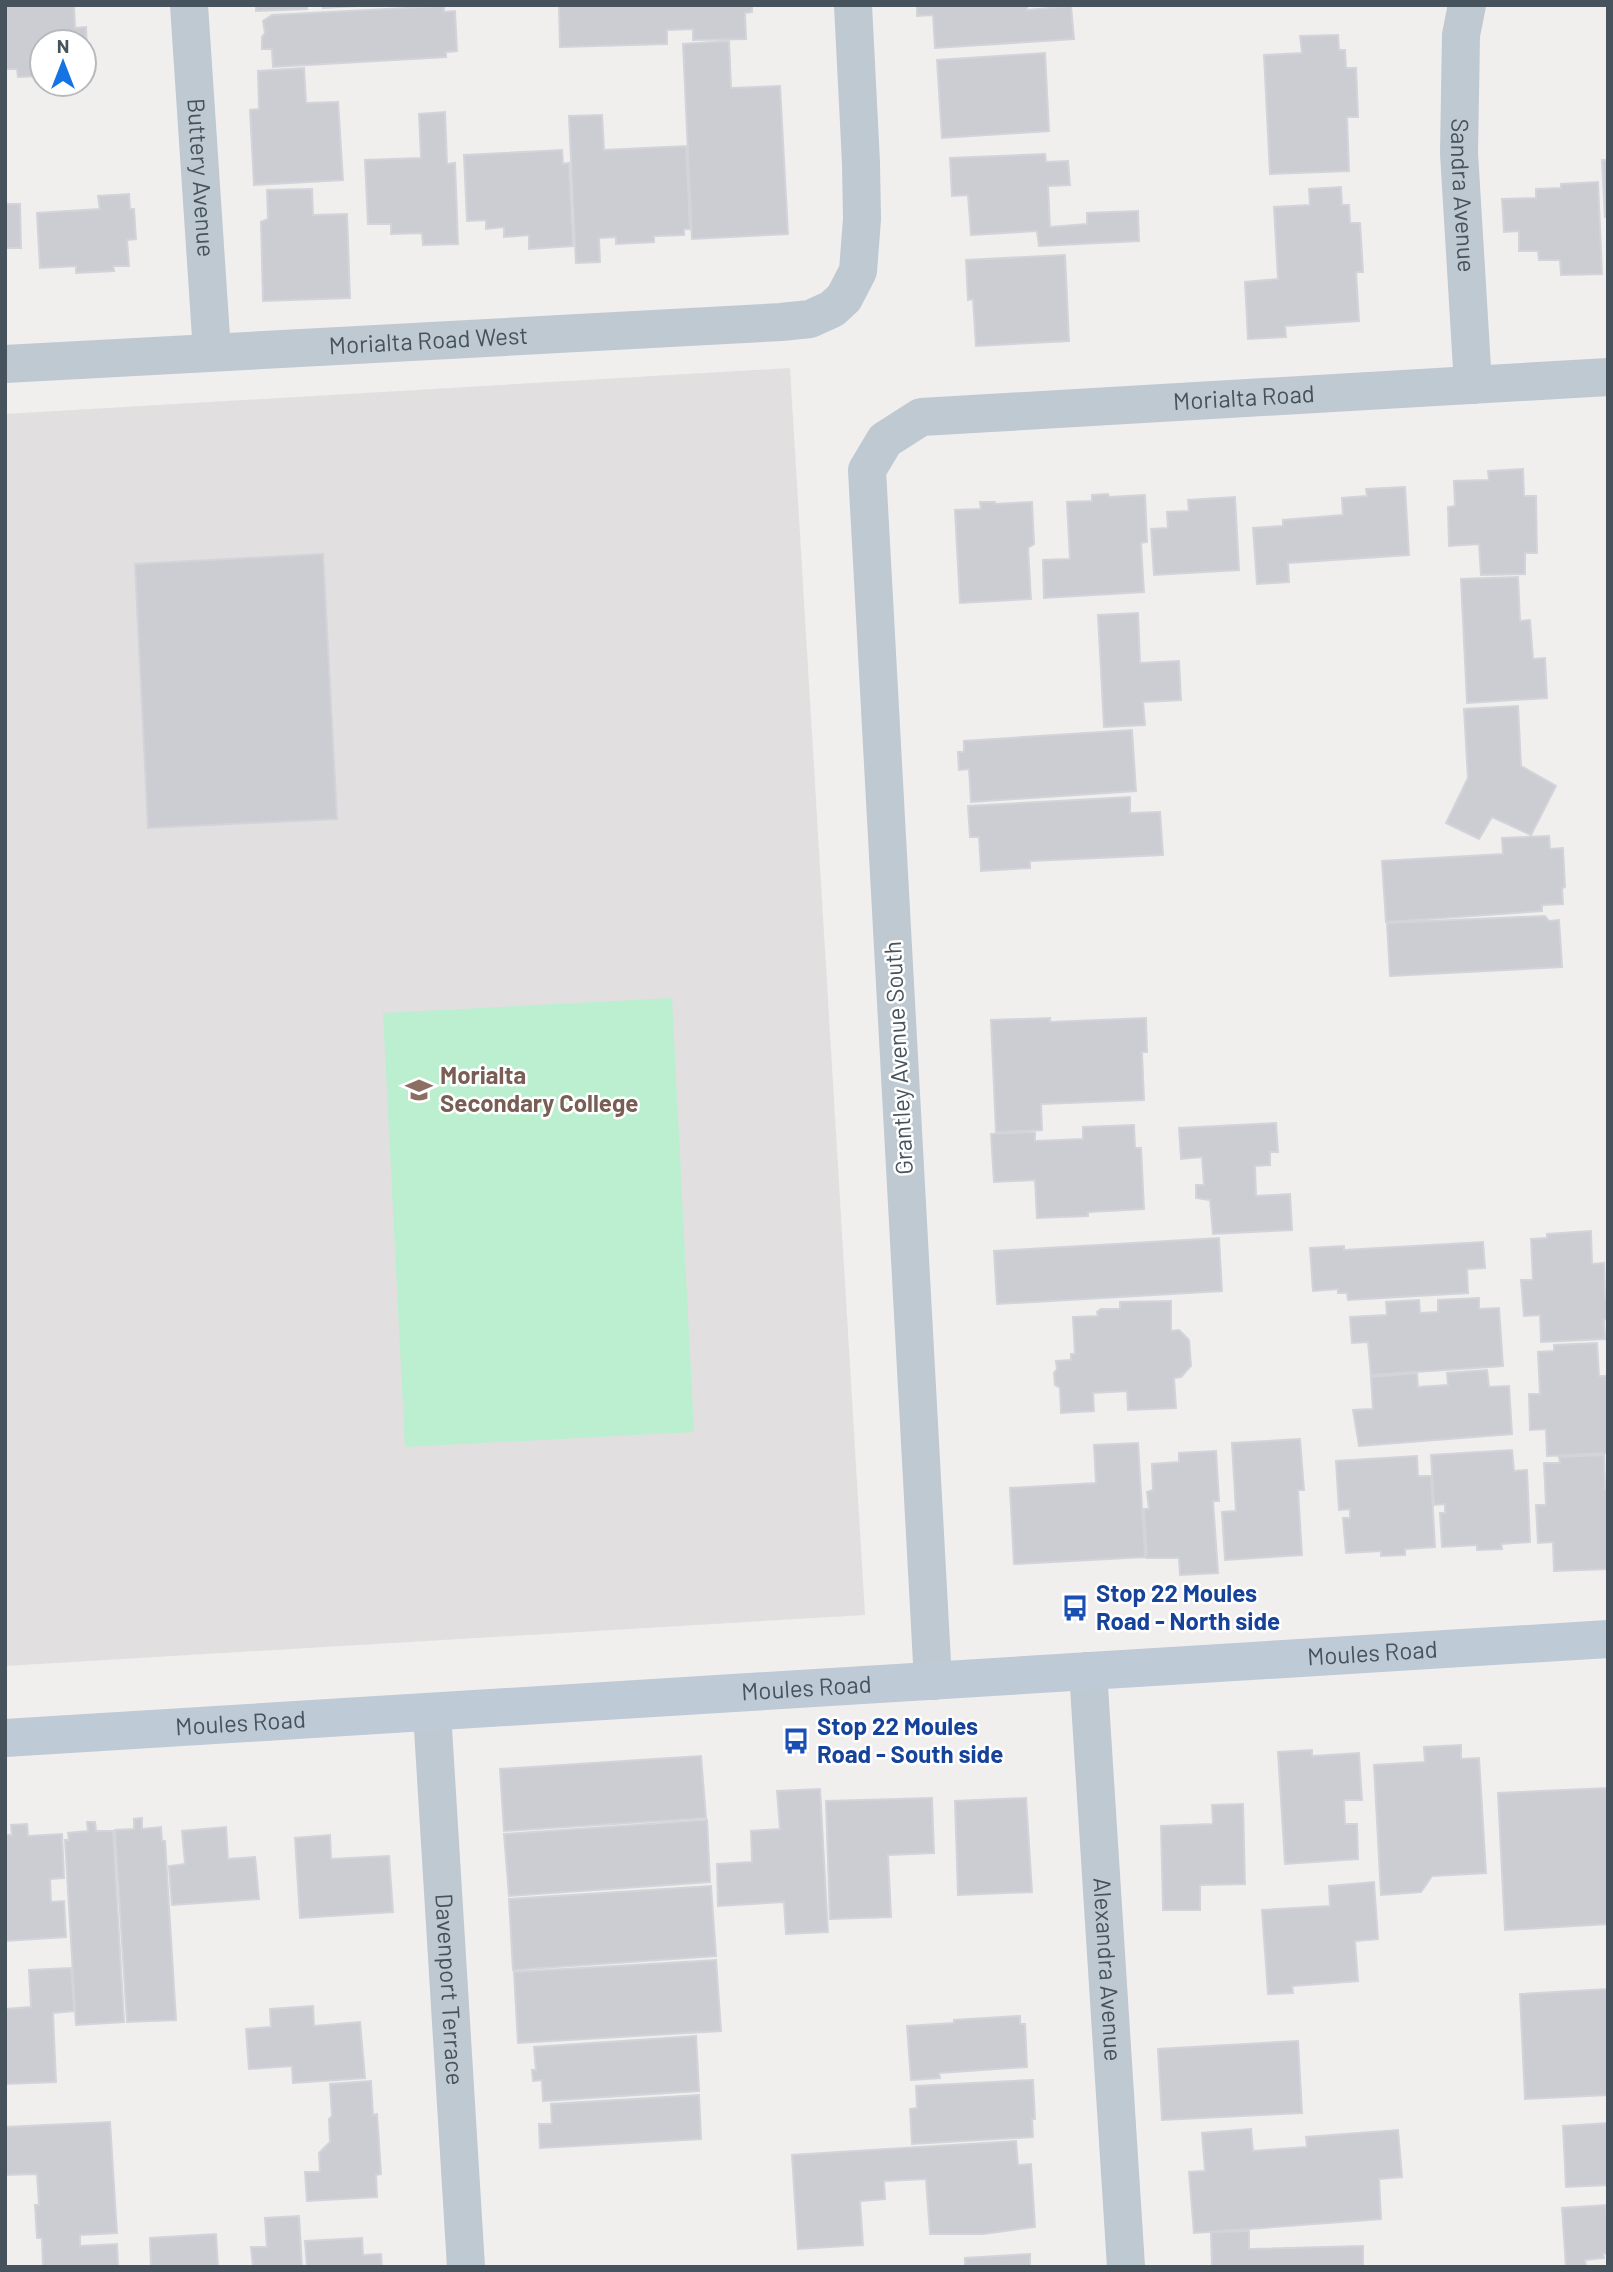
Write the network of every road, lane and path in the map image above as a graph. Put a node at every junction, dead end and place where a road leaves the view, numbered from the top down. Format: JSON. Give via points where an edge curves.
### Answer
{"nodes":[{"id":1,"x":189,"y":5,"type":"edge"},
{"id":2,"x":853,"y":5,"type":"edge"},
{"id":3,"x":1467,"y":5,"type":"edge"},
{"id":4,"x":212,"y":352,"type":"junction"},
{"id":5,"x":5,"y":364,"type":"edge"},
{"id":6,"x":1608,"y":377,"type":"edge"},
{"id":7,"x":1473,"y":385,"type":"junction"},
{"id":8,"x":885,"y":440,"type":"joint"},
{"id":9,"x":1608,"y":1639,"type":"edge"},
{"id":10,"x":1088,"y":1671,"type":"junction"},
{"id":11,"x":933,"y":1681,"type":"junction"},
{"id":12,"x":432,"y":1712,"type":"junction"},
{"id":13,"x":5,"y":1738,"type":"edge"},
{"id":14,"x":466,"y":2267,"type":"edge"},
{"id":15,"x":1126,"y":2267,"type":"edge"}],
"edges":[{"from":1,"to":4,"type":"street","name":"Buttery Avenue"},
{"from":2,"to":4,"type":"street","name":"Morialta Road West","via":[[862,219],[858,271],[844,298],[832,309],[810,319],[781,322]]},
{"from":3,"to":7,"type":"street","name":"Sandra Avenue","via":[[1461,35],[1458,153]]},
{"from":4,"to":5,"type":"street","name":"Morialta Road West"},
{"from":6,"to":7,"type":"street","name":"Morialta Road"},
{"from":7,"to":8,"type":"street","name":"Morialta Road","via":[[921,417]]},
{"from":8,"to":11,"type":"street","name":"Grantley Avenue South","via":[[867,470]]},
{"from":9,"to":10,"type":"main road","name":"Moules Road"},
{"from":10,"to":11,"type":"main road","name":"Moules Road"},
{"from":10,"to":15,"type":"street","name":"Alexandra Avenue"},
{"from":11,"to":12,"type":"main road","name":"Moules Road"},
{"from":12,"to":13,"type":"main road","name":"Moules Road"},
{"from":12,"to":14,"type":"street","name":"Davenport Terrace"}]}
